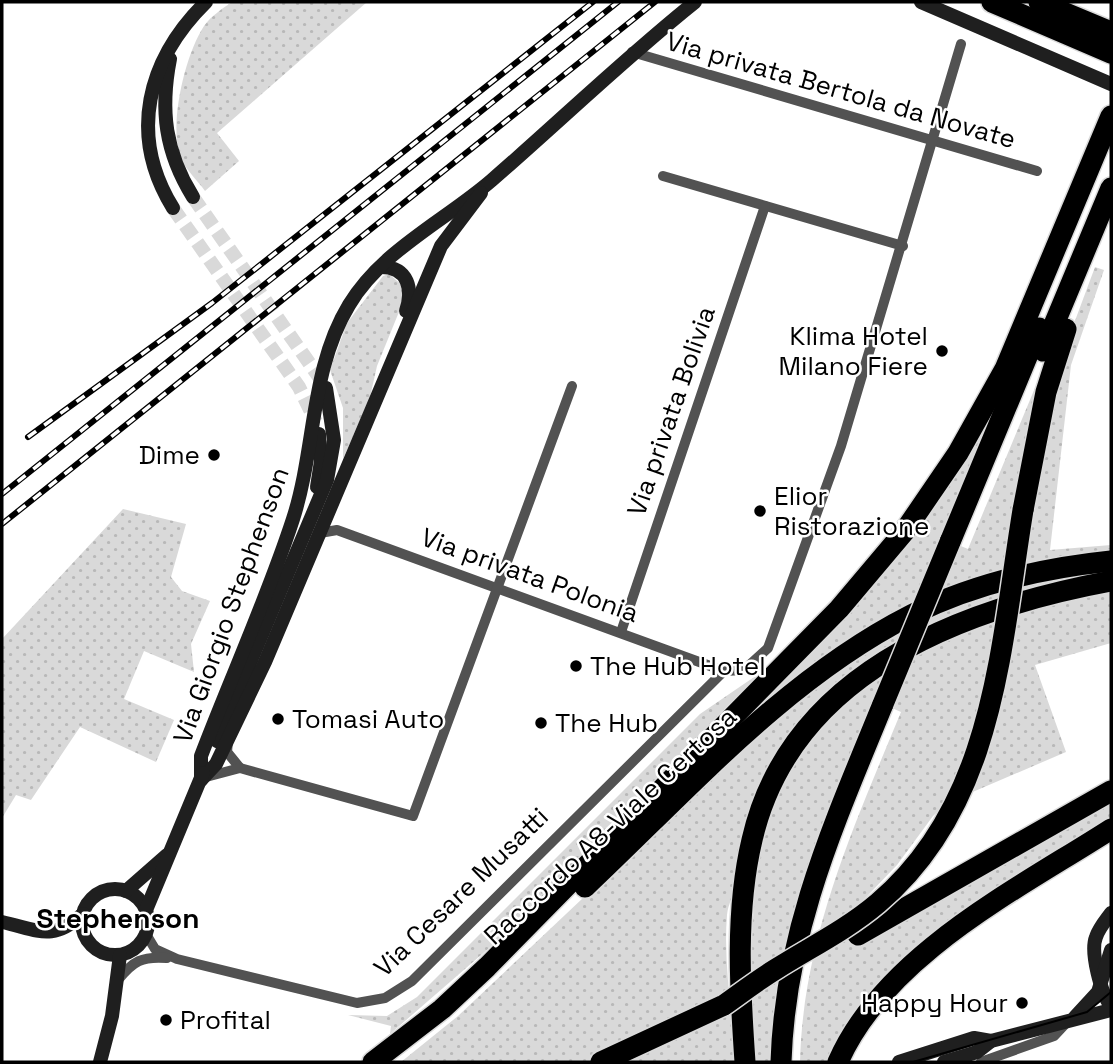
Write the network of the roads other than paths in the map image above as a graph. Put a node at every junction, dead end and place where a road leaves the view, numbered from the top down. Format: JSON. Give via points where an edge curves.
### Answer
{"nodes":[{"id":1,"x":206,"y":2,"type":"edge"},
{"id":2,"x":695,"y":2,"type":"edge"},
{"id":3,"x":921,"y":2,"type":"edge"},
{"id":4,"x":992,"y":2,"type":"edge"},
{"id":5,"x":1039,"y":2,"type":"edge"},
{"id":6,"x":1111,"y":32,"type":"edge"},
{"id":7,"x":174,"y":41,"type":"junction"},
{"id":8,"x":961,"y":44,"type":"dead end"},
{"id":9,"x":632,"y":52,"type":"junction"},
{"id":10,"x":1111,"y":52,"type":"edge"},
{"id":11,"x":1111,"y":84,"type":"edge"},
{"id":12,"x":1111,"y":117,"type":"edge"},
{"id":13,"x":932,"y":142,"type":"junction"},
{"id":14,"x":1111,"y":152,"type":"edge"},
{"id":15,"x":1037,"y":171,"type":"dead end"},
{"id":16,"x":663,"y":176,"type":"dead end"},
{"id":17,"x":489,"y":182,"type":"junction"},
{"id":18,"x":1111,"y":188,"type":"edge"},
{"id":19,"x":192,"y":197,"type":"tunnel mouth"},
{"id":20,"x":765,"y":206,"type":"junction"},
{"id":21,"x":173,"y":208,"type":"tunnel mouth"},
{"id":22,"x":1111,"y":213,"type":"edge"},
{"id":23,"x":903,"y":246,"type":"junction"},
{"id":24,"x":381,"y":267,"type":"junction"},
{"id":25,"x":382,"y":385,"type":"junction"},
{"id":26,"x":572,"y":386,"type":"dead end"},
{"id":27,"x":326,"y":388,"type":"tunnel mouth"},
{"id":28,"x":318,"y":434,"type":"tunnel mouth"},
{"id":29,"x":314,"y":529,"type":"junction"},
{"id":30,"x":956,"y":544,"type":"junction"},
{"id":31,"x":1111,"y":561,"type":"edge"},
{"id":32,"x":1111,"y":581,"type":"edge"},
{"id":33,"x":497,"y":587,"type":"junction"},
{"id":34,"x":621,"y":632,"type":"junction"},
{"id":35,"x":724,"y":671,"type":"junction"},
{"id":36,"x":889,"y":707,"type":"junction"},
{"id":37,"x":228,"y":738,"type":"junction"},
{"id":38,"x":240,"y":768,"type":"junction"},
{"id":39,"x":201,"y":780,"type":"junction"},
{"id":40,"x":1111,"y":791,"type":"edge"},
{"id":41,"x":1111,"y":829,"type":"edge"},
{"id":42,"x":170,"y":852,"type":"junction"},
{"id":43,"x":126,"y":891,"type":"junction"},
{"id":44,"x":146,"y":910,"type":"junction"},
{"id":45,"x":1111,"y":913,"type":"edge"},
{"id":46,"x":83,"y":914,"type":"junction"},
{"id":47,"x":2,"y":922,"type":"edge"},
{"id":48,"x":146,"y":934,"type":"junction"},
{"id":49,"x":1111,"y":950,"type":"edge"},
{"id":50,"x":120,"y":955,"type":"junction"},
{"id":51,"x":177,"y":959,"type":"junction"},
{"id":52,"x":118,"y":980,"type":"junction"},
{"id":53,"x":1101,"y":987,"type":"junction"},
{"id":54,"x":724,"y":1005,"type":"junction"},
{"id":55,"x":1111,"y":1008,"type":"edge"},
{"id":56,"x":1071,"y":1019,"type":"junction"},
{"id":57,"x":977,"y":1051,"type":"edge"},
{"id":58,"x":100,"y":1062,"type":"edge"},
{"id":59,"x":373,"y":1062,"type":"edge"},
{"id":60,"x":391,"y":1062,"type":"edge"},
{"id":61,"x":601,"y":1062,"type":"edge"},
{"id":62,"x":745,"y":1062,"type":"edge"},
{"id":63,"x":781,"y":1062,"type":"edge"},
{"id":64,"x":794,"y":1062,"type":"edge"},
{"id":65,"x":838,"y":1062,"type":"edge"},
{"id":66,"x":899,"y":1062,"type":"edge"},
{"id":67,"x":944,"y":1062,"type":"edge"}],
"edges":[{"from":1,"to":7,"type":"street"},
{"from":2,"to":9,"type":"street","name":"Via Giorgio Stephenson"},
{"from":3,"to":11,"type":"street"},
{"from":4,"to":10,"type":"highway"},
{"from":5,"to":6,"type":"highway"},
{"from":7,"to":19,"type":"street","via":[[163,100],[165,126],[175,164]]},
{"from":7,"to":21,"type":"street","via":[[154,79],[147,128],[158,179]]},
{"from":8,"to":13,"type":"street"},
{"from":9,"to":13,"type":"street","name":"Via privata Bertola da Novate"},
{"from":9,"to":17,"type":"street","name":"Via Giorgio Stephenson"},
{"from":12,"to":59,"type":"highway","via":[[1005,369],[958,453],[904,532],[813,637],[486,967],[442,1009]]},
{"from":13,"to":15,"type":"street","name":"Via privata Bertola da Novate"},
{"from":13,"to":23,"type":"street"},
{"from":14,"to":30,"type":"highway"},
{"from":16,"to":20,"type":"street"},
{"from":17,"to":24,"type":"street","name":"Via Giorgio Stephenson"},
{"from":17,"to":25,"type":"street","name":"Via Giorgio Stephenson","via":[[441,246]]},
{"from":18,"to":30,"type":"highway"},
{"from":20,"to":23,"type":"street"},
{"from":20,"to":34,"type":"street","name":"Via privata Bolivia"},
{"from":22,"to":54,"type":"highway","bridge":true,"via":[[1055,360],[1037,428],[985,730],[969,777],[922,856],[880,901]]},
{"from":23,"to":35,"type":"street","via":[[841,446],[768,648],[744,670]]},
{"from":24,"to":25,"type":"street","via":[[397,270],[410,288]]},
{"from":24,"to":39,"type":"street","name":"Via Giorgio Stephenson","via":[[351,301],[332,340],[293,518],[201,756]]},
{"from":25,"to":29,"type":"street","name":"Via Giorgio Stephenson"},
{"from":26,"to":33,"type":"street"},
{"from":27,"to":29,"type":"street","via":[[333,413],[333,454]]},
{"from":28,"to":29,"type":"street"},
{"from":29,"to":33,"type":"street","name":"Via privata Polonia","via":[[337,530]]},
{"from":29,"to":37,"type":"street","name":"Via Giorgio Stephenson"},
{"from":29,"to":39,"type":"street"},
{"from":30,"to":36,"type":"highway"},
{"from":31,"to":60,"type":"highway","name":"Raccordo A8-Viale Certosa","via":[[1023,575],[969,592],[912,615],[839,657],[781,703],[477,990]]},
{"from":32,"to":62,"type":"highway","via":[[993,613],[896,653],[841,691],[800,734],[768,791],[748,857],[743,904]]},
{"from":33,"to":34,"type":"street","name":"Via privata Polonia"},
{"from":33,"to":38,"type":"street","via":[[413,816]]},
{"from":34,"to":35,"type":"street","name":"Via privata Polonia"},
{"from":35,"to":51,"type":"street","name":"Via Cesare Musatti","via":[[395,994],[376,1001],[347,1001]]},
{"from":36,"to":63,"type":"highway","via":[[820,857],[806,903],[787,989]]},
{"from":36,"to":64,"type":"highway","via":[[816,911],[800,989]]},
{"from":37,"to":38,"type":"street","via":[[228,752]]},
{"from":37,"to":39,"type":"street","name":"Via Giorgio Stephenson","via":[[216,764]]},
{"from":38,"to":39,"type":"street"},
{"from":39,"to":42,"type":"street","name":"Via Giorgio Stephenson"},
{"from":40,"to":54,"type":"highway","bridge":true,"via":[[858,935]]},
{"from":41,"to":65,"type":"highway","via":[[921,955],[867,1011]]},
{"from":42,"to":43,"type":"street","name":"Via Giorgio Stephenson"},
{"from":42,"to":44,"type":"street","name":"Via Giorgio Stephenson"},
{"from":43,"to":44,"type":"street"},
{"from":43,"to":46,"type":"street","via":[[110,889],[98,894]]},
{"from":44,"to":48,"type":"street"},
{"from":45,"to":53,"type":"street","via":[[1095,942]]},
{"from":46,"to":47,"type":"street","via":[[67,929],[50,933]]},
{"from":46,"to":50,"type":"street","via":[[91,944]]},
{"from":48,"to":50,"type":"street","via":[[139,945]]},
{"from":48,"to":51,"type":"street","name":"Via Cesare Musatti","via":[[155,949]]},
{"from":49,"to":53,"type":"street"},
{"from":50,"to":52,"type":"street"},
{"from":51,"to":52,"type":"street","name":"Via Cesare Musatti","via":[[142,958]]},
{"from":52,"to":58,"type":"street"},
{"from":53,"to":55,"type":"street"},
{"from":53,"to":56,"type":"street"},
{"from":54,"to":61,"type":"highway"},
{"from":55,"to":56,"type":"street"},
{"from":56,"to":57,"type":"street","via":[[991,1041]]},
{"from":56,"to":57,"type":"street","via":[[1054,1036]]},
{"from":57,"to":66,"type":"street"},
{"from":57,"to":67,"type":"street"}]}
